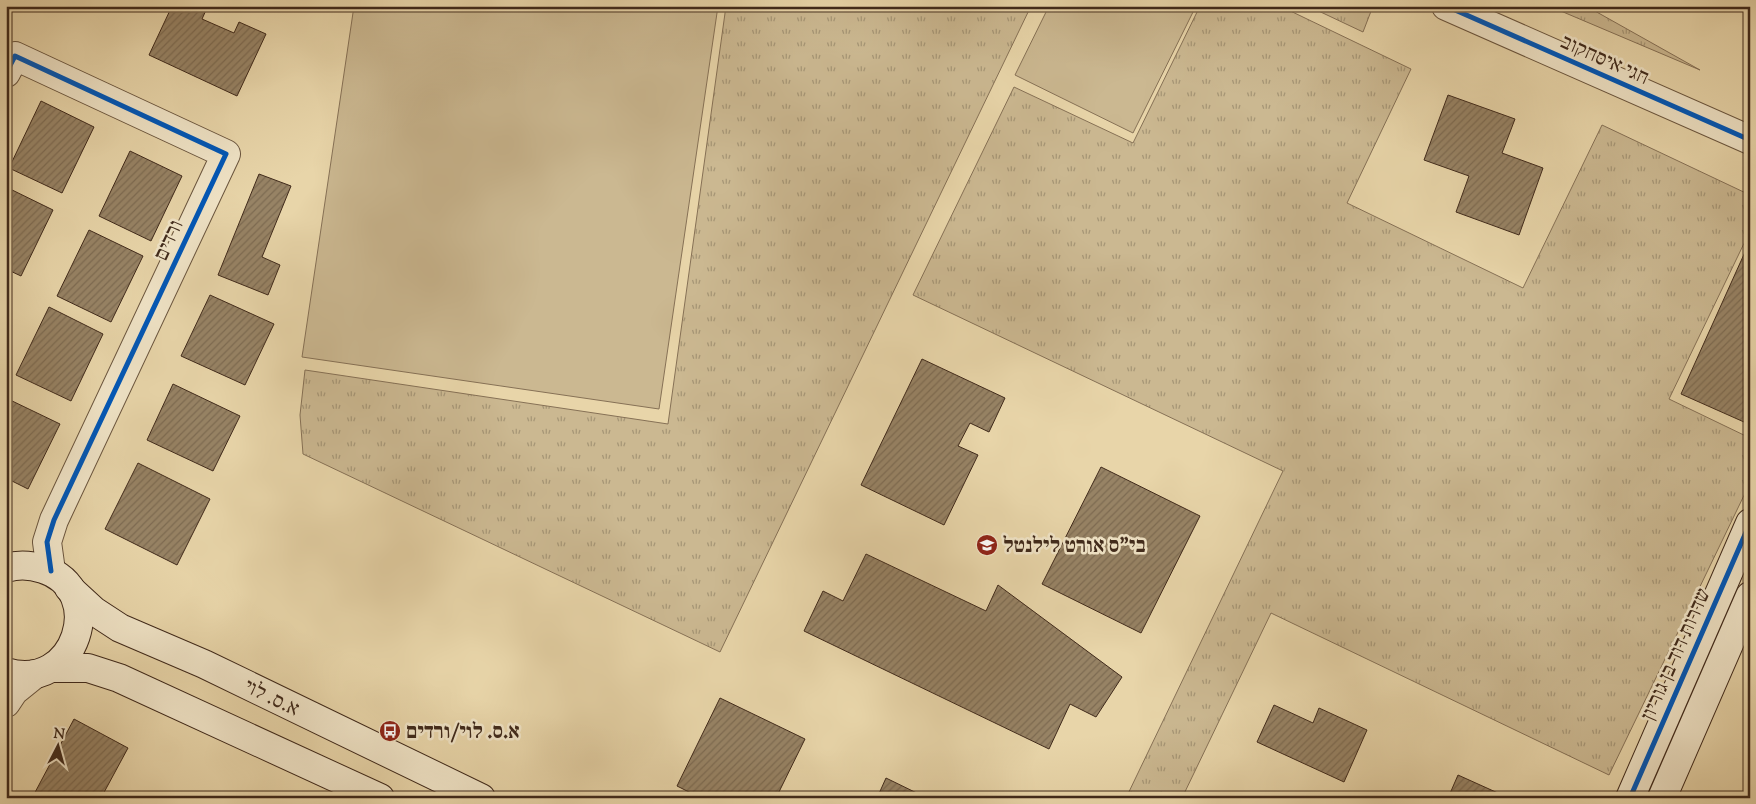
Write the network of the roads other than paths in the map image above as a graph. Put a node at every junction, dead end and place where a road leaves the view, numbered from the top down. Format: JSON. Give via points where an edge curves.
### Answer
{"nodes":[{"id":1,"x":1446,"y":6,"type":"edge"},
{"id":2,"x":6,"y":73,"type":"edge"},
{"id":3,"x":1750,"y":140,"type":"edge"},
{"id":4,"x":1750,"y":523,"type":"edge"},
{"id":5,"x":8,"y":566,"type":"edge"},
{"id":6,"x":60,"y":580,"type":"junction"},
{"id":7,"x":1750,"y":596,"type":"edge"},
{"id":8,"x":44,"y":671,"type":"junction"},
{"id":9,"x":6,"y":672,"type":"edge"},
{"id":10,"x":6,"y":703,"type":"edge"},
{"id":11,"x":380,"y":798,"type":"edge"},
{"id":12,"x":481,"y":798,"type":"edge"},
{"id":13,"x":1630,"y":798,"type":"edge"},
{"id":14,"x":1662,"y":798,"type":"edge"}],
"edges":[{"from":1,"to":3,"type":"street","name":"חגי איסחקוב"},
{"from":2,"to":6,"type":"street","name":"ורדים","via":[[15,56],[226,154],[54,520],[47,542]]},
{"from":4,"to":13,"type":"street","name":"שדרות דוד בן גוריון"},
{"from":5,"to":6,"type":"street","via":[[32,566]]},
{"from":6,"to":8,"type":"street","via":[[77,604],[80,622],[76,640],[67,656]]},
{"from":6,"to":12,"type":"street","name":"א.ס. לוי","via":[[94,611],[120,628],[204,664]]},
{"from":7,"to":14,"type":"street"},
{"from":8,"to":9,"type":"street","via":[[16,675]]},
{"from":8,"to":10,"type":"street","via":[[14,691]]},
{"from":8,"to":11,"type":"street","via":[[88,668],[119,678]]}]}
